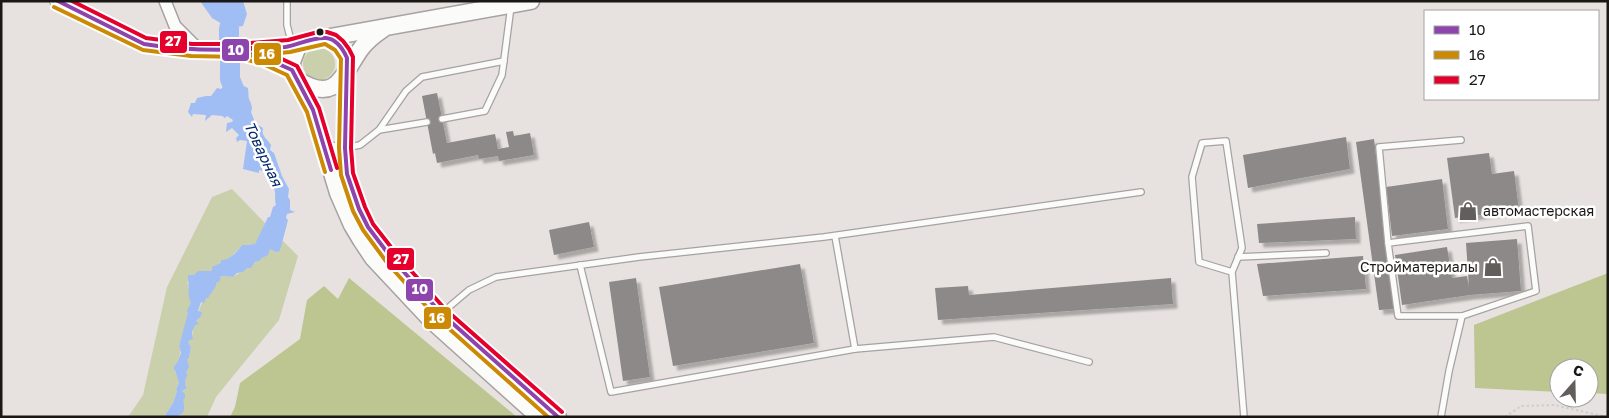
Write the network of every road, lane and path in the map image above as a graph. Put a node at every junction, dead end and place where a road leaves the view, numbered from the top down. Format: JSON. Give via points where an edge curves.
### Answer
{"nodes":[{"id":1,"x":57,"y":1,"type":"edge"},
{"id":2,"x":165,"y":1,"type":"edge"},
{"id":3,"x":287,"y":1,"type":"edge"},
{"id":4,"x":531,"y":1,"type":"edge"},
{"id":5,"x":511,"y":5,"type":"junction"},
{"id":6,"x":385,"y":28,"type":"junction"},
{"id":7,"x":327,"y":38,"type":"junction"},
{"id":8,"x":296,"y":44,"type":"junction"},
{"id":9,"x":199,"y":50,"type":"junction"},
{"id":10,"x":243,"y":51,"type":"junction"},
{"id":11,"x":504,"y":61,"type":"junction"},
{"id":12,"x":346,"y":74,"type":"junction"},
{"id":13,"x":295,"y":75,"type":"junction"},
{"id":14,"x":442,"y":119,"type":"dead end"},
{"id":15,"x":427,"y":122,"type":"dead end"},
{"id":16,"x":379,"y":130,"type":"junction"},
{"id":17,"x":1461,"y":140,"type":"dead end"},
{"id":18,"x":324,"y":143,"type":"junction"},
{"id":19,"x":345,"y":148,"type":"junction"},
{"id":20,"x":1141,"y":192,"type":"dead end"},
{"id":21,"x":835,"y":236,"type":"junction"},
{"id":22,"x":1388,"y":243,"type":"junction"},
{"id":23,"x":1326,"y":253,"type":"dead end"},
{"id":24,"x":1238,"y":257,"type":"junction"},
{"id":25,"x":580,"y":265,"type":"junction"},
{"id":26,"x":1232,"y":272,"type":"junction"},
{"id":27,"x":1462,"y":316,"type":"junction"},
{"id":28,"x":436,"y":317,"type":"junction"},
{"id":29,"x":855,"y":349,"type":"junction"},
{"id":30,"x":1089,"y":362,"type":"dead end"},
{"id":31,"x":539,"y":417,"type":"edge"},
{"id":32,"x":558,"y":417,"type":"edge"},
{"id":33,"x":1244,"y":417,"type":"edge"},
{"id":34,"x":1440,"y":417,"type":"edge"},
{"id":35,"x":1505,"y":417,"type":"edge"},
{"id":36,"x":1607,"y":417,"type":"edge"}],
"edges":[{"from":1,"to":9,"type":"street","via":[[144,44]]},
{"from":2,"to":9,"type":"street","via":[[175,26]]},
{"from":3,"to":8,"type":"lane","via":[[287,25]]},
{"from":4,"to":5,"type":"main road"},
{"from":5,"to":6,"type":"main road"},
{"from":5,"to":11,"type":"lane"},
{"from":6,"to":7,"type":"main road"},
{"from":6,"to":12,"type":"main road","via":[[366,42]]},
{"from":7,"to":8,"type":"main road"},
{"from":7,"to":12,"type":"main road","via":[[344,50]]},
{"from":8,"to":10,"type":"street"},
{"from":8,"to":13,"type":"main road"},
{"from":9,"to":10,"type":"street"},
{"from":10,"to":13,"type":"street","via":[[265,58]]},
{"from":11,"to":14,"type":"lane","via":[[502,75],[485,111]]},
{"from":11,"to":16,"type":"lane","via":[[422,77],[406,91]]},
{"from":12,"to":13,"type":"main road","via":[[326,89],[313,88]]},
{"from":12,"to":19,"type":"main road"},
{"from":13,"to":18,"type":"main road","via":[[313,110]]},
{"from":15,"to":16,"type":"lane"},
{"from":16,"to":19,"type":"lane","via":[[360,145]]},
{"from":17,"to":22,"type":"lane","via":[[1379,147]]},
{"from":18,"to":19,"type":"lane"},
{"from":18,"to":28,"type":"main road","via":[[338,193],[361,240],[373,258]]},
{"from":19,"to":28,"type":"main road","via":[[347,174],[368,227]]},
{"from":20,"to":21,"type":"lane"},
{"from":21,"to":25,"type":"lane"},
{"from":21,"to":29,"type":"lane"},
{"from":22,"to":27,"type":"lane","via":[[1398,316]]},
{"from":22,"to":27,"type":"lane","via":[[1528,226],[1536,291]]},
{"from":23,"to":24,"type":"lane"},
{"from":24,"to":26,"type":"lane"},
{"from":24,"to":26,"type":"lane","via":[[1242,248],[1226,141],[1202,143],[1192,177],[1199,262]]},
{"from":25,"to":28,"type":"lane","via":[[496,277],[469,290]]},
{"from":25,"to":29,"type":"lane","via":[[611,392]]},
{"from":26,"to":33,"type":"lane"},
{"from":27,"to":34,"type":"lane"},
{"from":28,"to":31,"type":"main road"},
{"from":28,"to":32,"type":"main road"},
{"from":29,"to":30,"type":"lane","via":[[994,337]]},
{"from":35,"to":36,"type":"path","via":[[1521,406],[1554,405]]}]}
